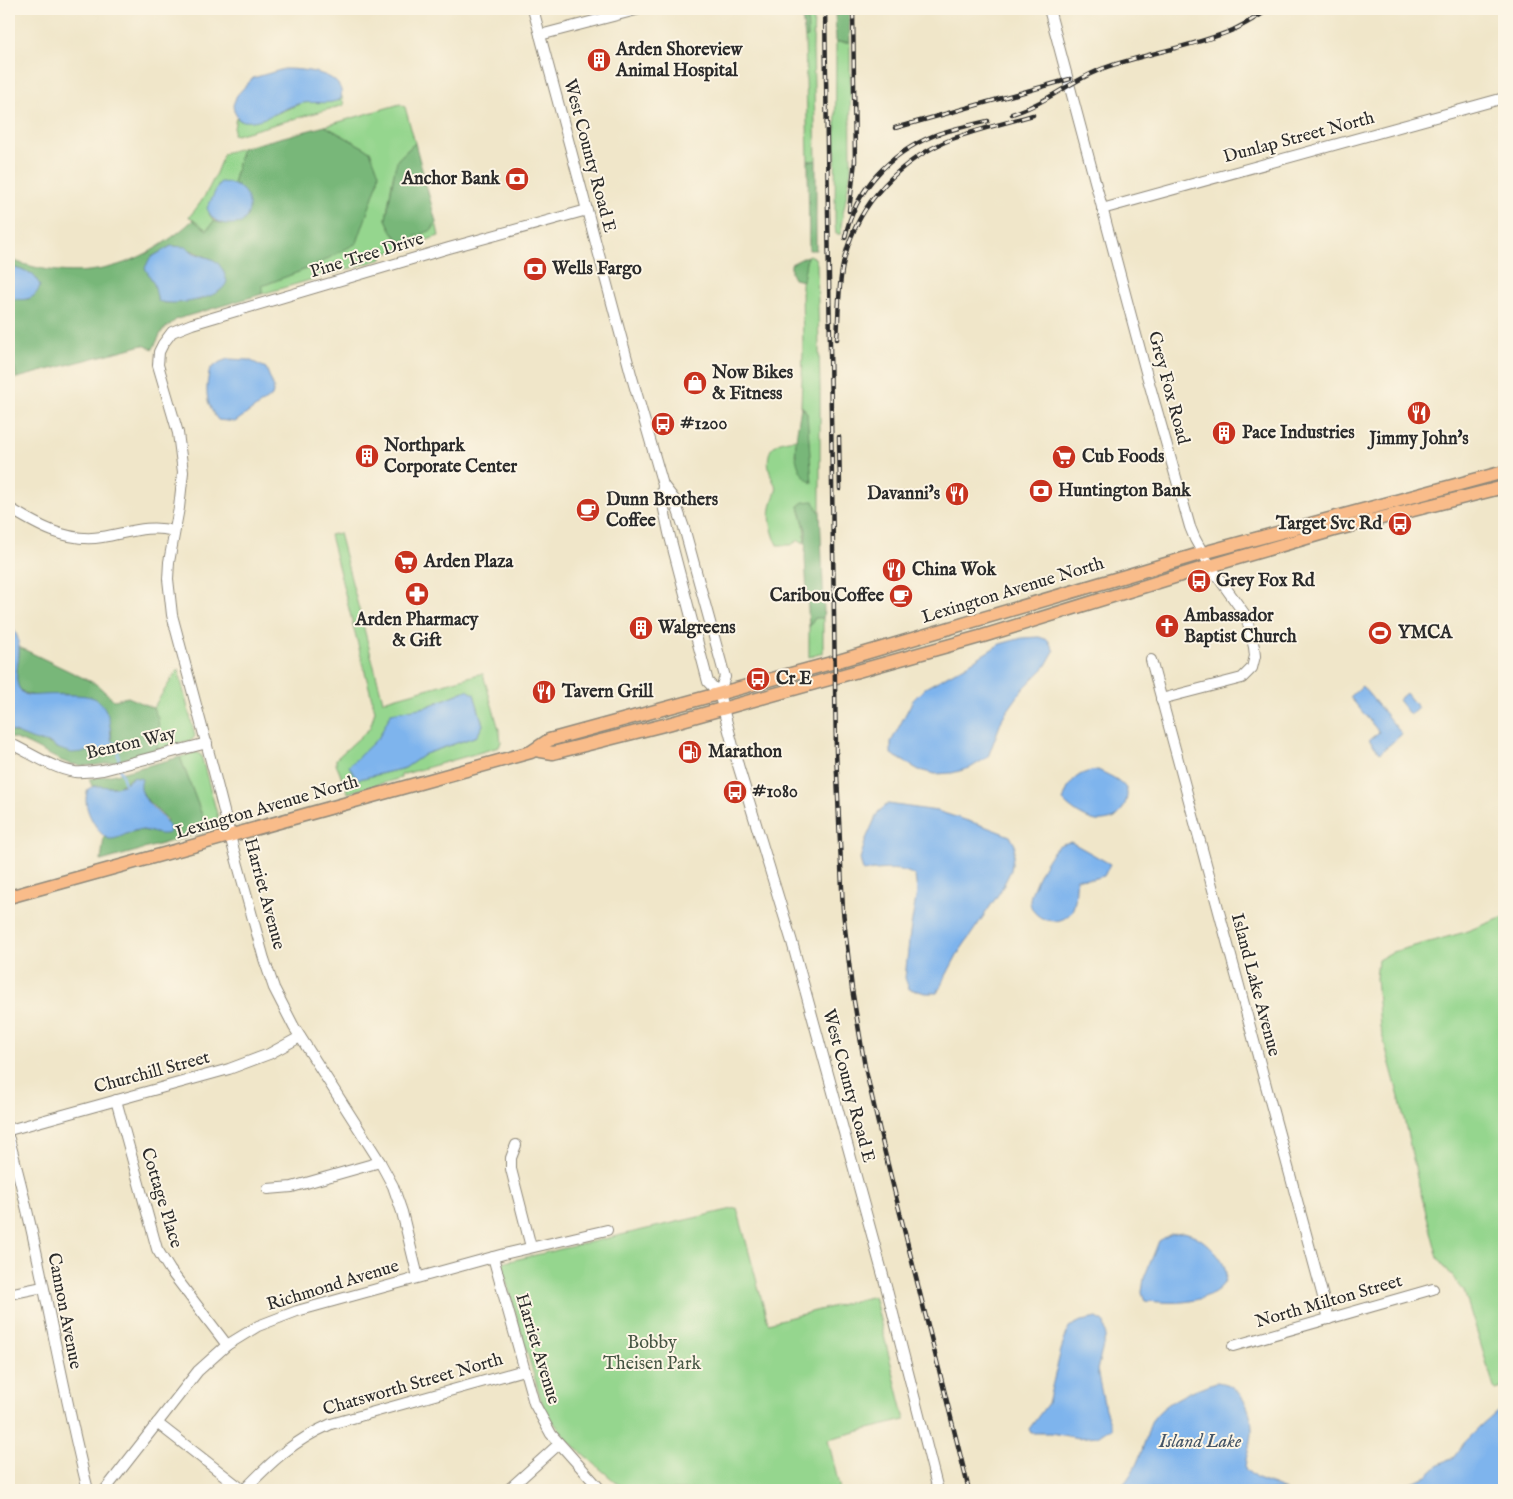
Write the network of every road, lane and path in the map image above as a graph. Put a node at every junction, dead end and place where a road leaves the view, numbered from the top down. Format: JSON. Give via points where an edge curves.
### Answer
{"nodes":[{"id":1,"x":533,"y":9,"type":"edge"},
{"id":2,"x":640,"y":9,"type":"edge"},
{"id":3,"x":1049,"y":9,"type":"edge"},
{"id":4,"x":540,"y":35,"type":"junction"},
{"id":5,"x":1504,"y":98,"type":"edge"},
{"id":6,"x":1102,"y":209,"type":"junction"},
{"id":7,"x":587,"y":210,"type":"junction"},
{"id":8,"x":163,"y":344,"type":"joint"},
{"id":9,"x":1504,"y":472,"type":"edge"},
{"id":10,"x":663,"y":485,"type":"junction"},
{"id":11,"x":1504,"y":487,"type":"edge"},
{"id":12,"x":9,"y":508,"type":"edge"},
{"id":13,"x":174,"y":531,"type":"junction"},
{"id":14,"x":1203,"y":553,"type":"junction"},
{"id":15,"x":1210,"y":566,"type":"junction"},
{"id":16,"x":1151,"y":660,"type":"dead end"},
{"id":17,"x":719,"y":693,"type":"junction"},
{"id":18,"x":1161,"y":699,"type":"junction"},
{"id":19,"x":723,"y":709,"type":"junction"},
{"id":20,"x":9,"y":743,"type":"edge"},
{"id":21,"x":206,"y":743,"type":"junction"},
{"id":22,"x":535,"y":750,"type":"junction"},
{"id":23,"x":231,"y":836,"type":"junction"},
{"id":24,"x":9,"y":897,"type":"edge"},
{"id":25,"x":300,"y":1037,"type":"junction"},
{"id":26,"x":116,"y":1100,"type":"junction"},
{"id":27,"x":9,"y":1130,"type":"edge"},
{"id":28,"x":9,"y":1138,"type":"edge"},
{"id":29,"x":516,"y":1145,"type":"dead end"},
{"id":30,"x":380,"y":1162,"type":"junction"},
{"id":31,"x":268,"y":1189,"type":"dead end"},
{"id":32,"x":607,"y":1230,"type":"dead end"},
{"id":33,"x":532,"y":1248,"type":"junction"},
{"id":34,"x":493,"y":1257,"type":"junction"},
{"id":35,"x":418,"y":1277,"type":"junction"},
{"id":36,"x":43,"y":1287,"type":"junction"},
{"id":37,"x":1433,"y":1288,"type":"dead end"},
{"id":38,"x":9,"y":1294,"type":"edge"},
{"id":39,"x":1329,"y":1319,"type":"junction"},
{"id":40,"x":227,"y":1345,"type":"junction"},
{"id":41,"x":1233,"y":1346,"type":"dead end"},
{"id":42,"x":524,"y":1370,"type":"junction"},
{"id":43,"x":157,"y":1423,"type":"junction"},
{"id":44,"x":559,"y":1444,"type":"junction"},
{"id":45,"x":88,"y":1490,"type":"edge"},
{"id":46,"x":105,"y":1490,"type":"edge"},
{"id":47,"x":244,"y":1490,"type":"edge"},
{"id":48,"x":508,"y":1490,"type":"edge"},
{"id":49,"x":601,"y":1490,"type":"edge"},
{"id":50,"x":938,"y":1490,"type":"edge"}],
"edges":[{"from":1,"to":4,"type":"street","name":"West County Road E"},
{"from":2,"to":4,"type":"street"},
{"from":3,"to":6,"type":"street","name":"Grey Fox Road"},
{"from":4,"to":7,"type":"street","name":"West County Road E"},
{"from":5,"to":6,"type":"street","name":"Dunlap Street North"},
{"from":6,"to":14,"type":"street","name":"Grey Fox Road","via":[[1187,518]]},
{"from":7,"to":8,"type":"street","name":"Pine Tree Drive","via":[[192,324],[172,332]]},
{"from":7,"to":10,"type":"street","name":"West County Road E"},
{"from":8,"to":13,"type":"street","name":"Harriet Avenue","via":[[158,365],[178,433],[183,472]]},
{"from":9,"to":14,"type":"main road","name":"Lexington Avenue North"},
{"from":10,"to":17,"type":"street","name":"West County Road E","via":[[662,500],[669,533],[700,655],[708,682]]},
{"from":10,"to":17,"type":"street","name":"West County Road E","via":[[674,499],[685,530],[722,668],[724,678]]},
{"from":11,"to":15,"type":"main road","name":"Lexington Avenue North","via":[[1334,530]]},
{"from":12,"to":13,"type":"street","via":[[35,524],[70,537],[100,538],[144,528]]},
{"from":13,"to":21,"type":"street","name":"Harriet Avenue","via":[[168,570],[169,597]]},
{"from":14,"to":15,"type":"street","name":"Grey Fox Road"},
{"from":14,"to":17,"type":"main road","name":"Lexington Avenue North"},
{"from":15,"to":18,"type":"street","name":"Grey Fox Road","via":[[1246,616],[1254,647],[1254,662],[1248,673],[1235,681]]},
{"from":15,"to":19,"type":"main road","name":"Lexington Avenue North","via":[[983,636]]},
{"from":16,"to":18,"type":"street","name":"Island Lake Avenue"},
{"from":17,"to":19,"type":"street","name":"West County Road E"},
{"from":17,"to":22,"type":"main road","name":"Lexington Avenue North","via":[[549,740]]},
{"from":18,"to":39,"type":"street","name":"Island Lake Avenue"},
{"from":19,"to":22,"type":"main road","name":"Lexington Avenue North","via":[[553,753]]},
{"from":19,"to":50,"type":"street","name":"West County Road E","via":[[827,1070]]},
{"from":20,"to":21,"type":"street","name":"Benton Way","via":[[64,769],[90,772]]},
{"from":21,"to":23,"type":"street","name":"Harriet Avenue"},
{"from":22,"to":23,"type":"main road","name":"Lexington Avenue North"},
{"from":23,"to":24,"type":"main road","name":"Lexington Avenue North"},
{"from":23,"to":25,"type":"street","name":"Harriet Avenue","via":[[267,969]]},
{"from":25,"to":26,"type":"street","name":"Churchill Street","via":[[249,1063]]},
{"from":25,"to":30,"type":"street","name":"Harriet Avenue"},
{"from":26,"to":27,"type":"street","name":"Churchill Street"},
{"from":26,"to":40,"type":"street","name":"Cottage Place","via":[[157,1249]]},
{"from":28,"to":36,"type":"street","name":"Cannon Avenue"},
{"from":29,"to":33,"type":"street","via":[[511,1170]]},
{"from":30,"to":31,"type":"street","via":[[292,1187]]},
{"from":30,"to":35,"type":"street","name":"Harriet Avenue","via":[[398,1200]]},
{"from":32,"to":33,"type":"street","name":"Richmond Avenue"},
{"from":33,"to":34,"type":"street","name":"Richmond Avenue"},
{"from":34,"to":35,"type":"street","name":"Richmond Avenue"},
{"from":34,"to":42,"type":"street","name":"Harriet Avenue"},
{"from":35,"to":40,"type":"street","name":"Richmond Avenue","via":[[277,1317]]},
{"from":36,"to":38,"type":"street"},
{"from":36,"to":45,"type":"street","name":"Cannon Avenue","via":[[63,1390]]},
{"from":37,"to":39,"type":"street","name":"North Milton Street"},
{"from":39,"to":41,"type":"street","name":"North Milton Street"},
{"from":40,"to":43,"type":"street","name":"Richmond Avenue","via":[[198,1371]]},
{"from":42,"to":44,"type":"street","name":"Harriet Avenue","via":[[534,1403]]},
{"from":42,"to":47,"type":"street","name":"Chatsworth Street North","via":[[314,1431],[282,1452]]},
{"from":43,"to":46,"type":"street","name":"Richmond Avenue"},
{"from":43,"to":47,"type":"street","name":"Chatsworth Street North"},
{"from":44,"to":48,"type":"street"},
{"from":44,"to":49,"type":"street","name":"Harriet Avenue"}]}
